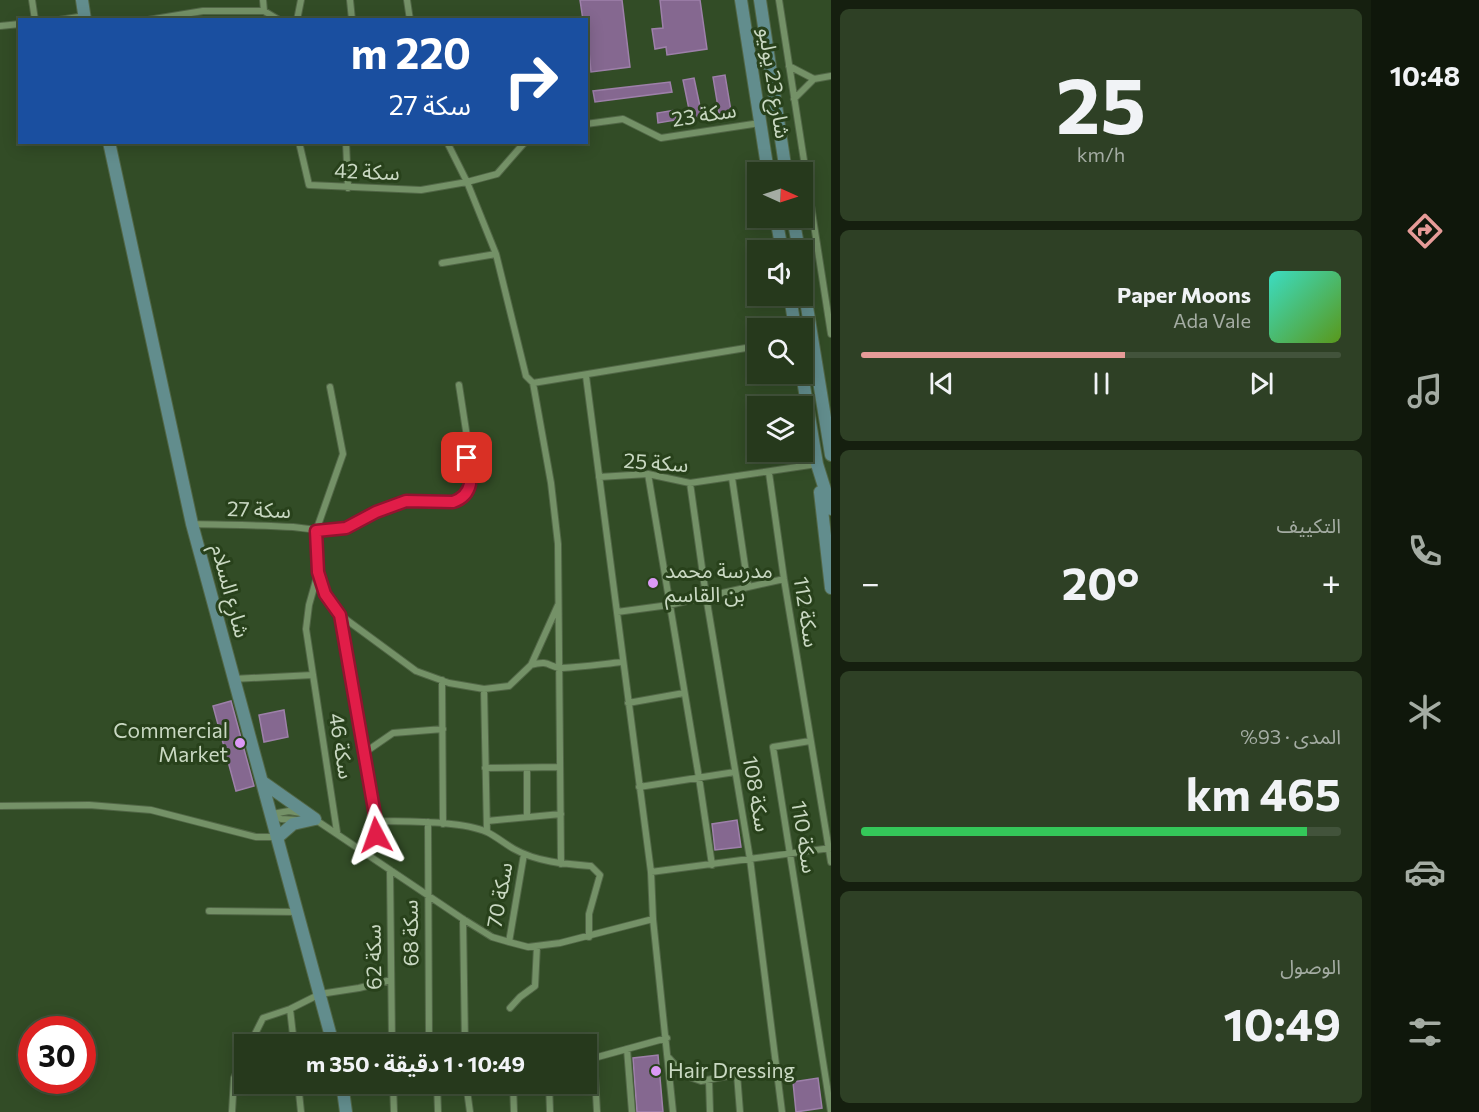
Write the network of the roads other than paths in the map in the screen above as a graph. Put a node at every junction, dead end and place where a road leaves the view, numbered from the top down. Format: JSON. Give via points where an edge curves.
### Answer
{"nodes":[{"id":1,"x":32,"y":0,"type":"edge"},
{"id":2,"x":82,"y":0,"type":"edge"},
{"id":3,"x":263,"y":0,"type":"edge"},
{"id":4,"x":301,"y":0,"type":"edge"},
{"id":5,"x":350,"y":0,"type":"edge"},
{"id":6,"x":407,"y":0,"type":"edge"},
{"id":7,"x":741,"y":0,"type":"edge"},
{"id":8,"x":760,"y":0,"type":"edge"},
{"id":9,"x":779,"y":0,"type":"edge"},
{"id":10,"x":264,"y":11,"type":"junction"},
{"id":11,"x":36,"y":18,"type":"edge"},
{"id":12,"x":85,"y":18,"type":"edge"},
{"id":13,"x":160,"y":18,"type":"edge"},
{"id":14,"x":276,"y":18,"type":"edge"},
{"id":15,"x":297,"y":18,"type":"edge"},
{"id":16,"x":352,"y":18,"type":"edge"},
{"id":17,"x":410,"y":18,"type":"edge"},
{"id":18,"x":18,"y":24,"type":"edge"},
{"id":19,"x":0,"y":26,"type":"edge"},
{"id":20,"x":789,"y":66,"type":"junction"},
{"id":21,"x":831,"y":76,"type":"edge"},
{"id":22,"x":814,"y":79,"type":"junction"},
{"id":23,"x":794,"y":99,"type":"junction"},
{"id":24,"x":760,"y":123,"type":"junction"},
{"id":25,"x":588,"y":124,"type":"edge"},
{"id":26,"x":109,"y":144,"type":"edge"},
{"id":27,"x":299,"y":144,"type":"edge"},
{"id":28,"x":346,"y":144,"type":"edge"},
{"id":29,"x":448,"y":144,"type":"edge"},
{"id":30,"x":523,"y":144,"type":"edge"},
{"id":31,"x":766,"y":162,"type":"edge"},
{"id":32,"x":784,"y":162,"type":"edge"},
{"id":33,"x":802,"y":162,"type":"edge"},
{"id":34,"x":467,"y":182,"type":"junction"},
{"id":35,"x":348,"y":188,"type":"junction"},
{"id":36,"x":813,"y":228,"type":"edge"},
{"id":37,"x":496,"y":254,"type":"junction"},
{"id":38,"x":442,"y":263,"type":"dead end"},
{"id":39,"x":807,"y":306,"type":"edge"},
{"id":40,"x":831,"y":334,"type":"edge"},
{"id":41,"x":747,"y":348,"type":"edge"},
{"id":42,"x":586,"y":376,"type":"junction"},
{"id":43,"x":819,"y":380,"type":"junction"},
{"id":44,"x":533,"y":383,"type":"junction"},
{"id":45,"x":804,"y":384,"type":"edge"},
{"id":46,"x":459,"y":385,"type":"dead end"},
{"id":47,"x":831,"y":386,"type":"edge"},
{"id":48,"x":330,"y":387,"type":"dead end"},
{"id":49,"x":487,"y":441,"type":"dead end"},
{"id":50,"x":469,"y":450,"type":"junction"},
{"id":51,"x":831,"y":455,"type":"edge"},
{"id":52,"x":817,"y":464,"type":"junction"},
{"id":53,"x":770,"y":472,"type":"junction"},
{"id":54,"x":648,"y":474,"type":"junction"},
{"id":55,"x":599,"y":477,"type":"junction"},
{"id":56,"x":732,"y":478,"type":"junction"},
{"id":57,"x":690,"y":483,"type":"junction"},
{"id":58,"x":831,"y":509,"type":"edge"},
{"id":59,"x":192,"y":524,"type":"junction"},
{"id":60,"x":316,"y":531,"type":"junction"},
{"id":61,"x":318,"y":572,"type":"junction"},
{"id":62,"x":784,"y":579,"type":"junction"},
{"id":63,"x":748,"y":586,"type":"junction"},
{"id":64,"x":831,"y":588,"type":"edge"},
{"id":65,"x":706,"y":596,"type":"junction"},
{"id":66,"x":558,"y":604,"type":"junction"},
{"id":67,"x":669,"y":604,"type":"junction"},
{"id":68,"x":617,"y":612,"type":"junction"},
{"id":69,"x":340,"y":615,"type":"junction"},
{"id":70,"x":623,"y":662,"type":"junction"},
{"id":71,"x":531,"y":665,"type":"junction"},
{"id":72,"x":558,"y":668,"type":"junction"},
{"id":73,"x":313,"y":675,"type":"junction"},
{"id":74,"x":232,"y":679,"type":"junction"},
{"id":75,"x":442,"y":680,"type":"junction"},
{"id":76,"x":484,"y":689,"type":"junction"},
{"id":77,"x":684,"y":693,"type":"junction"},
{"id":78,"x":628,"y":703,"type":"junction"},
{"id":79,"x":443,"y":729,"type":"junction"},
{"id":80,"x":810,"y":741,"type":"junction"},
{"id":81,"x":364,"y":753,"type":"junction"},
{"id":82,"x":559,"y":767,"type":"junction"},
{"id":83,"x":485,"y":768,"type":"junction"},
{"id":84,"x":527,"y":768,"type":"junction"},
{"id":85,"x":735,"y":772,"type":"junction"},
{"id":86,"x":699,"y":778,"type":"junction"},
{"id":87,"x":264,"y":783,"type":"junction"},
{"id":88,"x":639,"y":787,"type":"junction"},
{"id":89,"x":0,"y":806,"type":"edge"},
{"id":90,"x":272,"y":814,"type":"junction"},
{"id":91,"x":561,"y":814,"type":"junction"},
{"id":92,"x":527,"y":817,"type":"junction"},
{"id":93,"x":309,"y":820,"type":"junction"},
{"id":94,"x":376,"y":821,"type":"junction"},
{"id":95,"x":487,"y":821,"type":"junction"},
{"id":96,"x":428,"y":822,"type":"junction"},
{"id":97,"x":443,"y":824,"type":"junction"},
{"id":98,"x":337,"y":832,"type":"junction"},
{"id":99,"x":487,"y":832,"type":"junction"},
{"id":100,"x":278,"y":837,"type":"junction"},
{"id":101,"x":830,"y":848,"type":"edge"},
{"id":102,"x":790,"y":853,"type":"junction"},
{"id":103,"x":524,"y":854,"type":"junction"},
{"id":104,"x":369,"y":855,"type":"junction"},
{"id":105,"x":750,"y":859,"type":"junction"},
{"id":106,"x":831,"y":862,"type":"edge"},
{"id":107,"x":561,"y":864,"type":"junction"},
{"id":108,"x":712,"y":865,"type":"junction"},
{"id":109,"x":390,"y":870,"type":"junction"},
{"id":110,"x":651,"y":873,"type":"junction"},
{"id":111,"x":427,"y":894,"type":"junction"},
{"id":112,"x":209,"y":911,"type":"dead end"},
{"id":113,"x":298,"y":912,"type":"junction"},
{"id":114,"x":463,"y":919,"type":"junction"},
{"id":115,"x":652,"y":920,"type":"junction"},
{"id":116,"x":589,"y":937,"type":"junction"},
{"id":117,"x":509,"y":942,"type":"junction"},
{"id":118,"x":537,"y":946,"type":"junction"},
{"id":119,"x":391,"y":980,"type":"junction"},
{"id":120,"x":320,"y":994,"type":"junction"},
{"id":121,"x":510,"y":1008,"type":"dead end"},
{"id":122,"x":290,"y":1009,"type":"junction"},
{"id":123,"x":255,"y":1034,"type":"edge"},
{"id":124,"x":293,"y":1034,"type":"edge"},
{"id":125,"x":330,"y":1034,"type":"edge"},
{"id":126,"x":392,"y":1034,"type":"edge"},
{"id":127,"x":429,"y":1034,"type":"edge"},
{"id":128,"x":465,"y":1034,"type":"edge"},
{"id":129,"x":666,"y":1038,"type":"junction"},
{"id":130,"x":627,"y":1049,"type":"junction"},
{"id":131,"x":669,"y":1057,"type":"junction"},
{"id":132,"x":776,"y":1067,"type":"junction"},
{"id":133,"x":737,"y":1074,"type":"junction"},
{"id":134,"x":234,"y":1078,"type":"edge"},
{"id":135,"x":709,"y":1080,"type":"junction"},
{"id":136,"x":299,"y":1094,"type":"edge"},
{"id":137,"x":344,"y":1094,"type":"edge"},
{"id":138,"x":393,"y":1094,"type":"edge"},
{"id":139,"x":437,"y":1094,"type":"edge"},
{"id":140,"x":468,"y":1094,"type":"edge"},
{"id":141,"x":513,"y":1094,"type":"edge"},
{"id":142,"x":549,"y":1094,"type":"edge"},
{"id":143,"x":232,"y":1112,"type":"edge"},
{"id":144,"x":301,"y":1112,"type":"edge"},
{"id":145,"x":346,"y":1112,"type":"edge"},
{"id":146,"x":394,"y":1112,"type":"edge"},
{"id":147,"x":438,"y":1112,"type":"edge"},
{"id":148,"x":471,"y":1112,"type":"edge"},
{"id":149,"x":514,"y":1112,"type":"edge"},
{"id":150,"x":550,"y":1112,"type":"edge"},
{"id":151,"x":597,"y":1112,"type":"edge"},
{"id":152,"x":632,"y":1112,"type":"edge"},
{"id":153,"x":673,"y":1112,"type":"edge"},
{"id":154,"x":710,"y":1112,"type":"edge"},
{"id":155,"x":740,"y":1112,"type":"edge"},
{"id":156,"x":782,"y":1112,"type":"edge"},
{"id":157,"x":831,"y":1112,"type":"edge"}],
"edges":[{"from":1,"to":11,"type":"street"},
{"from":2,"to":12,"type":"street"},
{"from":3,"to":10,"type":"street"},
{"from":4,"to":15,"type":"street"},
{"from":5,"to":16,"type":"street"},
{"from":6,"to":17,"type":"street"},
{"from":7,"to":24,"type":"street","name":"شارع 23 يوليو"},
{"from":8,"to":32,"type":"street","name":"شارع 23 يوليو"},
{"from":9,"to":20,"type":"street"},
{"from":10,"to":13,"type":"street","via":[[203,11]]},
{"from":10,"to":14,"type":"street"},
{"from":18,"to":19,"type":"street"},
{"from":20,"to":22,"type":"street"},
{"from":20,"to":23,"type":"street"},
{"from":21,"to":22,"type":"street"},
{"from":22,"to":23,"type":"street"},
{"from":23,"to":33,"type":"street"},
{"from":24,"to":25,"type":"street","name":"سكة 23","via":[[661,138],[622,119]]},
{"from":24,"to":31,"type":"street","name":"شارع 23 يوليو"},
{"from":26,"to":59,"type":"street","name":"شارع السلام"},
{"from":27,"to":35,"type":"street","name":"سكة 42","via":[[309,186]]},
{"from":28,"to":35,"type":"street"},
{"from":29,"to":34,"type":"street"},
{"from":30,"to":34,"type":"street","via":[[498,174]]},
{"from":34,"to":35,"type":"street","name":"سكة 42","via":[[421,190]]},
{"from":34,"to":37,"type":"street"},
{"from":36,"to":40,"type":"street"},
{"from":37,"to":38,"type":"street"},
{"from":37,"to":44,"type":"street","via":[[526,375]]},
{"from":39,"to":43,"type":"street"},
{"from":41,"to":42,"type":"street"},
{"from":42,"to":44,"type":"street"},
{"from":42,"to":55,"type":"street"},
{"from":43,"to":47,"type":"street"},
{"from":43,"to":51,"type":"street"},
{"from":44,"to":66,"type":"street","via":[[558,544]]},
{"from":45,"to":52,"type":"street"},
{"from":46,"to":50,"type":"street","name":"سكة 27"},
{"from":48,"to":60,"type":"street","via":[[343,454]]},
{"from":49,"to":50,"type":"street"},
{"from":50,"to":60,"type":"street","name":"سكة 27","via":[[469,488],[459,500],[406,501],[346,528]]},
{"from":52,"to":53,"type":"street","name":"سكة 25"},
{"from":52,"to":58,"type":"street"},
{"from":52,"to":64,"type":"street"},
{"from":53,"to":56,"type":"street","name":"سكة 25"},
{"from":53,"to":62,"type":"street","name":"سكة 112"},
{"from":54,"to":55,"type":"street","name":"سكة 25"},
{"from":54,"to":57,"type":"street","name":"سكة 25"},
{"from":54,"to":67,"type":"street"},
{"from":55,"to":68,"type":"street"},
{"from":56,"to":57,"type":"street","name":"سكة 25"},
{"from":56,"to":63,"type":"street"},
{"from":57,"to":65,"type":"street","name":"سكة 108"},
{"from":59,"to":60,"type":"street","name":"سكة 27"},
{"from":59,"to":74,"type":"street","name":"شارع السلام"},
{"from":60,"to":61,"type":"street"},
{"from":61,"to":69,"type":"street","via":[[325,594]]},
{"from":61,"to":73,"type":"street","name":"سكة 46","via":[[306,629]]},
{"from":62,"to":63,"type":"street"},
{"from":62,"to":80,"type":"street","name":"سكة 112"},
{"from":63,"to":65,"type":"street"},
{"from":65,"to":67,"type":"street"},
{"from":65,"to":85,"type":"street","name":"سكة 108"},
{"from":66,"to":71,"type":"street"},
{"from":66,"to":72,"type":"street"},
{"from":67,"to":68,"type":"street"},
{"from":67,"to":77,"type":"street"},
{"from":68,"to":70,"type":"street"},
{"from":69,"to":75,"type":"street","via":[[416,671]]},
{"from":69,"to":81,"type":"street"},
{"from":70,"to":72,"type":"street"},
{"from":70,"to":78,"type":"street"},
{"from":71,"to":72,"type":"street","via":[[548,662]]},
{"from":71,"to":76,"type":"street","via":[[508,686]]},
{"from":72,"to":82,"type":"street"},
{"from":73,"to":74,"type":"street"},
{"from":73,"to":98,"type":"street","name":"سكة 46"},
{"from":74,"to":87,"type":"street","name":"شارع السلام"},
{"from":75,"to":76,"type":"street"},
{"from":75,"to":79,"type":"street"},
{"from":76,"to":83,"type":"street"},
{"from":77,"to":78,"type":"street"},
{"from":77,"to":86,"type":"street"},
{"from":78,"to":88,"type":"street"},
{"from":79,"to":81,"type":"street","via":[[393,733]]},
{"from":79,"to":97,"type":"street"},
{"from":80,"to":101,"type":"street","name":"سكة 112"},
{"from":80,"to":102,"type":"street","name":"سكة 110","via":[[773,747]]},
{"from":81,"to":94,"type":"street"},
{"from":82,"to":84,"type":"street"},
{"from":82,"to":91,"type":"street"},
{"from":83,"to":84,"type":"street"},
{"from":83,"to":95,"type":"street"},
{"from":84,"to":92,"type":"street"},
{"from":85,"to":86,"type":"street"},
{"from":85,"to":105,"type":"street","name":"سكة 108"},
{"from":86,"to":88,"type":"street"},
{"from":86,"to":108,"type":"street"},
{"from":87,"to":90,"type":"street","name":"شارع السلام"},
{"from":87,"to":93,"type":"street"},
{"from":88,"to":110,"type":"street"},
{"from":89,"to":100,"type":"street","via":[[151,810],[256,837]]},
{"from":90,"to":93,"type":"street","via":[[280,819]]},
{"from":90,"to":93,"type":"street","via":[[289,811]]},
{"from":90,"to":100,"type":"street","name":"شارع السلام"},
{"from":91,"to":92,"type":"street"},
{"from":91,"to":107,"type":"street"},
{"from":92,"to":95,"type":"street"},
{"from":93,"to":98,"type":"street"},
{"from":93,"to":100,"type":"street","via":[[293,824]]},
{"from":94,"to":96,"type":"street"},
{"from":94,"to":104,"type":"street"},
{"from":95,"to":99,"type":"street"},
{"from":96,"to":97,"type":"street"},
{"from":96,"to":111,"type":"street","name":"سكة 68"},
{"from":97,"to":99,"type":"street"},
{"from":98,"to":104,"type":"street"},
{"from":99,"to":103,"type":"street"},
{"from":100,"to":113,"type":"street","name":"شارع السلام"},
{"from":101,"to":102,"type":"street"},
{"from":101,"to":106,"type":"street","name":"سكة 112"},
{"from":102,"to":105,"type":"street"},
{"from":102,"to":157,"type":"street","name":"سكة 110"},
{"from":103,"to":107,"type":"street"},
{"from":103,"to":117,"type":"street","name":"سكة 70"},
{"from":104,"to":109,"type":"street"},
{"from":105,"to":108,"type":"street"},
{"from":105,"to":132,"type":"street","name":"سكة 108"},
{"from":107,"to":116,"type":"street","via":[[591,866],[600,875],[589,914]]},
{"from":108,"to":110,"type":"street"},
{"from":109,"to":111,"type":"street"},
{"from":109,"to":119,"type":"street","name":"سكة 62"},
{"from":110,"to":115,"type":"street"},
{"from":111,"to":114,"type":"street"},
{"from":111,"to":127,"type":"street","name":"سكة 68"},
{"from":112,"to":113,"type":"street"},
{"from":113,"to":120,"type":"street","name":"شارع السلام"},
{"from":114,"to":117,"type":"street","via":[[492,937]]},
{"from":114,"to":128,"type":"street"},
{"from":115,"to":116,"type":"street"},
{"from":115,"to":129,"type":"street"},
{"from":116,"to":118,"type":"street"},
{"from":117,"to":118,"type":"street"},
{"from":118,"to":121,"type":"street","via":[[535,986]]},
{"from":119,"to":120,"type":"street"},
{"from":119,"to":126,"type":"street","name":"سكة 62"},
{"from":120,"to":122,"type":"street"},
{"from":120,"to":125,"type":"street","name":"شارع السلام"},
{"from":122,"to":123,"type":"street","via":[[263,1018]]},
{"from":122,"to":124,"type":"street"},
{"from":129,"to":130,"type":"street"},
{"from":129,"to":131,"type":"street"},
{"from":130,"to":151,"type":"street","via":[[594,1058]]},
{"from":130,"to":152,"type":"street"},
{"from":131,"to":135,"type":"street","via":[[684,1075]]},
{"from":131,"to":153,"type":"street"},
{"from":132,"to":133,"type":"street"},
{"from":132,"to":156,"type":"street","name":"سكة 108"},
{"from":133,"to":135,"type":"street"},
{"from":133,"to":155,"type":"street"},
{"from":134,"to":143,"type":"street"},
{"from":135,"to":154,"type":"street"},
{"from":136,"to":144,"type":"street"},
{"from":137,"to":145,"type":"street"},
{"from":138,"to":146,"type":"street"},
{"from":139,"to":147,"type":"street"},
{"from":140,"to":148,"type":"street"},
{"from":141,"to":149,"type":"street"},
{"from":142,"to":150,"type":"street"}]}
